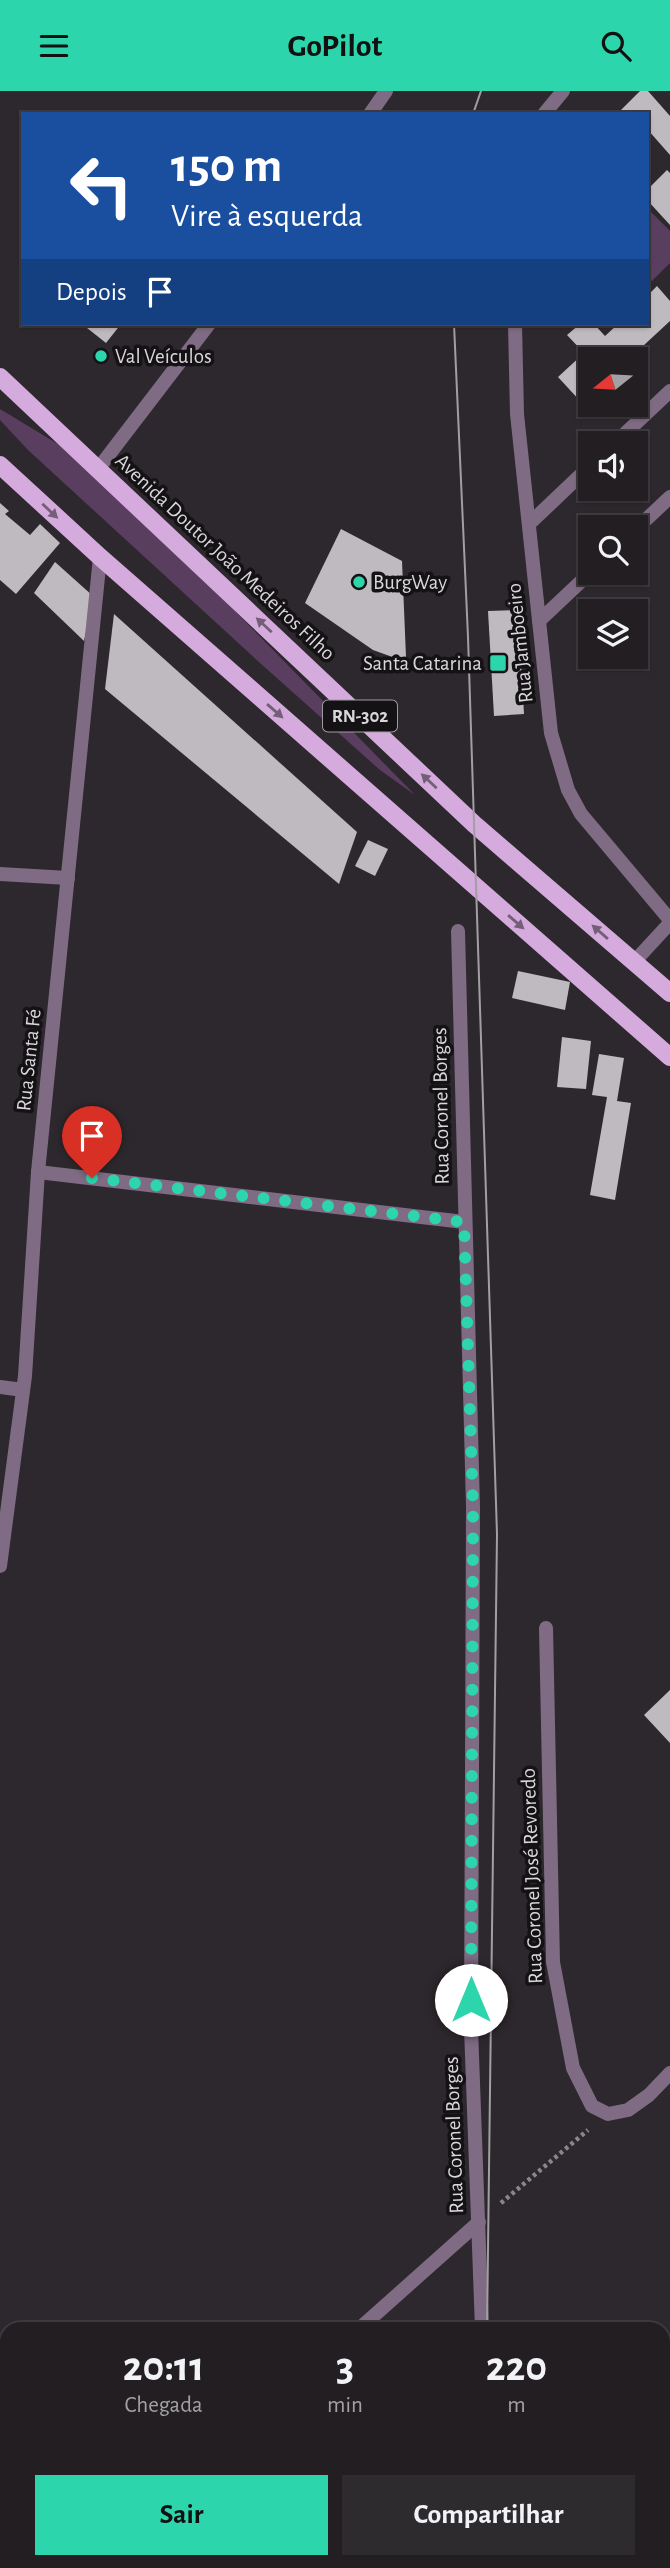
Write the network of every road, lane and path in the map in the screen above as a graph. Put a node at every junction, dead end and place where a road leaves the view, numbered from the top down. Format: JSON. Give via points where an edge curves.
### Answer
{"nodes":[{"id":1,"x":386,"y":91,"type":"edge"},
{"id":2,"x":563,"y":91,"type":"edge"},
{"id":3,"x":371,"y":112,"type":"edge"},
{"id":4,"x":546,"y":112,"type":"edge"},
{"id":5,"x":207,"y":326,"type":"edge"},
{"id":6,"x":515,"y":326,"type":"edge"},
{"id":7,"x":0,"y":377,"type":"edge"},
{"id":8,"x":670,"y":391,"type":"edge"},
{"id":9,"x":0,"y":393,"type":"edge"},
{"id":10,"x":23,"y":398,"type":"junction"},
{"id":11,"x":628,"y":431,"type":"edge"},
{"id":12,"x":0,"y":465,"type":"edge"},
{"id":13,"x":98,"y":468,"type":"junction"},
{"id":14,"x":578,"y":477,"type":"edge"},
{"id":15,"x":670,"y":497,"type":"edge"},
{"id":16,"x":648,"y":518,"type":"edge"},
{"id":17,"x":528,"y":524,"type":"junction"},
{"id":18,"x":100,"y":557,"type":"junction"},
{"id":19,"x":578,"y":584,"type":"edge"},
{"id":20,"x":539,"y":621,"type":"junction"},
{"id":21,"x":0,"y":874,"type":"edge"},
{"id":22,"x":68,"y":878,"type":"junction"},
{"id":23,"x":670,"y":921,"type":"edge"},
{"id":24,"x":457,"y":931,"type":"dead end"},
{"id":25,"x":634,"y":962,"type":"junction"},
{"id":26,"x":670,"y":993,"type":"edge"},
{"id":27,"x":670,"y":1057,"type":"edge"},
{"id":28,"x":38,"y":1172,"type":"junction"},
{"id":29,"x":464,"y":1222,"type":"junction"},
{"id":30,"x":0,"y":1387,"type":"edge"},
{"id":31,"x":23,"y":1390,"type":"junction"},
{"id":32,"x":0,"y":1566,"type":"edge"},
{"id":33,"x":546,"y":1628,"type":"dead end"},
{"id":34,"x":670,"y":2073,"type":"edge"},
{"id":35,"x":608,"y":2114,"type":"junction"},
{"id":36,"x":479,"y":2222,"type":"junction"},
{"id":37,"x":367,"y":2322,"type":"edge"},
{"id":38,"x":482,"y":2322,"type":"edge"}],
"edges":[{"from":1,"to":3,"type":"street"},
{"from":2,"to":4,"type":"street"},
{"from":5,"to":13,"type":"street"},
{"from":6,"to":17,"type":"street","name":"Rua Jamboeiro","via":[[517,414]]},
{"from":7,"to":10,"type":"main road","name":"Avenida Doutor João Medeiros Filho","number":"RN-302"},
{"from":8,"to":11,"type":"street"},
{"from":9,"to":10,"type":"main road"},
{"from":10,"to":13,"type":"main road","name":"Avenida Doutor João Medeiros Filho","number":"RN-302"},
{"from":12,"to":18,"type":"main road","number":"RN-302","one_way":true},
{"from":25,"to":13,"type":"main road","name":"Avenida Doutor João Medeiros Filho","number":"RN-302","one_way":true,"via":[[474,824]]},
{"from":14,"to":17,"type":"street"},
{"from":15,"to":16,"type":"street"},
{"from":17,"to":20,"type":"street","name":"Rua Jamboeiro"},
{"from":18,"to":22,"type":"street","name":"Rua Santa Fé"},
{"from":18,"to":27,"type":"main road","number":"RN-302","one_way":true},
{"from":19,"to":20,"type":"street"},
{"from":20,"to":23,"type":"street","name":"Rua Jamboeiro","via":[[551,733],[568,790],[582,814]]},
{"from":21,"to":22,"type":"street"},
{"from":22,"to":28,"type":"street","name":"Rua Santa Fé"},
{"from":23,"to":25,"type":"street","name":"Rua Jamboeiro"},
{"from":24,"to":29,"type":"street","name":"Rua Coronel Borges"},
{"from":25,"to":26,"type":"main road","name":"Avenida Doutor João Medeiros Filho","number":"RN-302"},
{"from":28,"to":29,"type":"street"},
{"from":28,"to":31,"type":"street","name":"Rua Santa Fé"},
{"from":29,"to":36,"type":"street","name":"Rua Coronel Borges","via":[[473,1507],[471,2028]]},
{"from":30,"to":31,"type":"street"},
{"from":31,"to":32,"type":"street","name":"Rua Santa Fé"},
{"from":33,"to":35,"type":"street","name":"Rua Coronel José Revoredo","via":[[553,1962],[573,2069],[592,2106]]},
{"from":34,"to":35,"type":"street","via":[[628,2110]]},
{"from":35,"to":36,"type":"path"},
{"from":36,"to":37,"type":"street"},
{"from":36,"to":38,"type":"street","name":"Rua Coronel Borges"}]}
